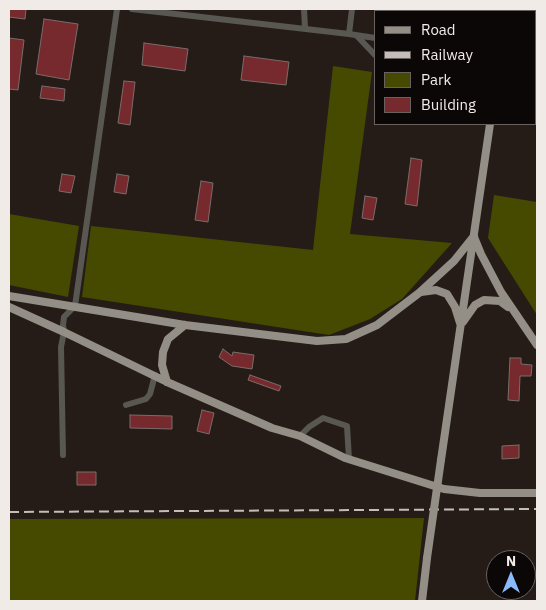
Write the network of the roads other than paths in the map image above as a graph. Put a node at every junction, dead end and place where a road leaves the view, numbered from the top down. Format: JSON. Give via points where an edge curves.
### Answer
{"nodes":[{"id":1,"x":117,"y":9,"type":"edge"},
{"id":2,"x":132,"y":9,"type":"edge"},
{"id":3,"x":304,"y":9,"type":"edge"},
{"id":4,"x":352,"y":9,"type":"edge"},
{"id":5,"x":305,"y":28,"type":"junction"},
{"id":6,"x":349,"y":34,"type":"junction"},
{"id":7,"x":357,"y":36,"type":"junction"},
{"id":8,"x":374,"y":38,"type":"edge"},
{"id":9,"x":374,"y":54,"type":"edge"},
{"id":10,"x":490,"y":125,"type":"edge"},
{"id":11,"x":474,"y":236,"type":"junction"},
{"id":12,"x":419,"y":293,"type":"junction"},
{"id":13,"x":9,"y":296,"type":"edge"},
{"id":14,"x":75,"y":306,"type":"junction"},
{"id":15,"x":9,"y":308,"type":"edge"},
{"id":16,"x":515,"y":314,"type":"junction"},
{"id":17,"x":185,"y":325,"type":"junction"},
{"id":18,"x":461,"y":325,"type":"junction"},
{"id":19,"x":64,"y":332,"type":"junction"},
{"id":20,"x":537,"y":345,"type":"edge"},
{"id":21,"x":155,"y":375,"type":"junction"},
{"id":22,"x":168,"y":382,"type":"junction"},
{"id":23,"x":126,"y":405,"type":"dead end"},
{"id":24,"x":300,"y":436,"type":"junction"},
{"id":25,"x":63,"y":455,"type":"dead end"},
{"id":26,"x":349,"y":459,"type":"junction"},
{"id":27,"x":537,"y":493,"type":"edge"},
{"id":28,"x":422,"y":601,"type":"edge"}],
"edges":[{"from":1,"to":14,"type":"street"},
{"from":2,"to":5,"type":"street"},
{"from":3,"to":5,"type":"street"},
{"from":4,"to":6,"type":"street"},
{"from":5,"to":6,"type":"street"},
{"from":6,"to":7,"type":"street"},
{"from":7,"to":8,"type":"street"},
{"from":7,"to":9,"type":"street"},
{"from":10,"to":11,"type":"main road"},
{"from":11,"to":12,"type":"main road","via":[[454,261]]},
{"from":11,"to":16,"type":"main road","via":[[492,277]]},
{"from":11,"to":18,"type":"main road"},
{"from":12,"to":17,"type":"main road","via":[[376,325],[346,338],[317,341]]},
{"from":12,"to":18,"type":"main road","via":[[436,290],[447,294]]},
{"from":13,"to":14,"type":"main road"},
{"from":14,"to":17,"type":"main road"},
{"from":14,"to":19,"type":"street","via":[[64,317]]},
{"from":15,"to":19,"type":"main road"},
{"from":16,"to":18,"type":"main road","via":[[500,301],[484,300],[475,305]]},
{"from":16,"to":20,"type":"main road"},
{"from":17,"to":22,"type":"main road","via":[[168,339],[163,352],[162,365]]},
{"from":18,"to":28,"type":"main road","bridge":true},
{"from":19,"to":21,"type":"main road"},
{"from":19,"to":25,"type":"street","via":[[61,347]]},
{"from":21,"to":22,"type":"main road"},
{"from":21,"to":23,"type":"street","via":[[146,399]]},
{"from":22,"to":24,"type":"main road","via":[[272,428]]},
{"from":24,"to":26,"type":"main road"},
{"from":24,"to":26,"type":"street","via":[[323,418],[347,426]]},
{"from":26,"to":27,"type":"main road","via":[[444,489]]}]}
